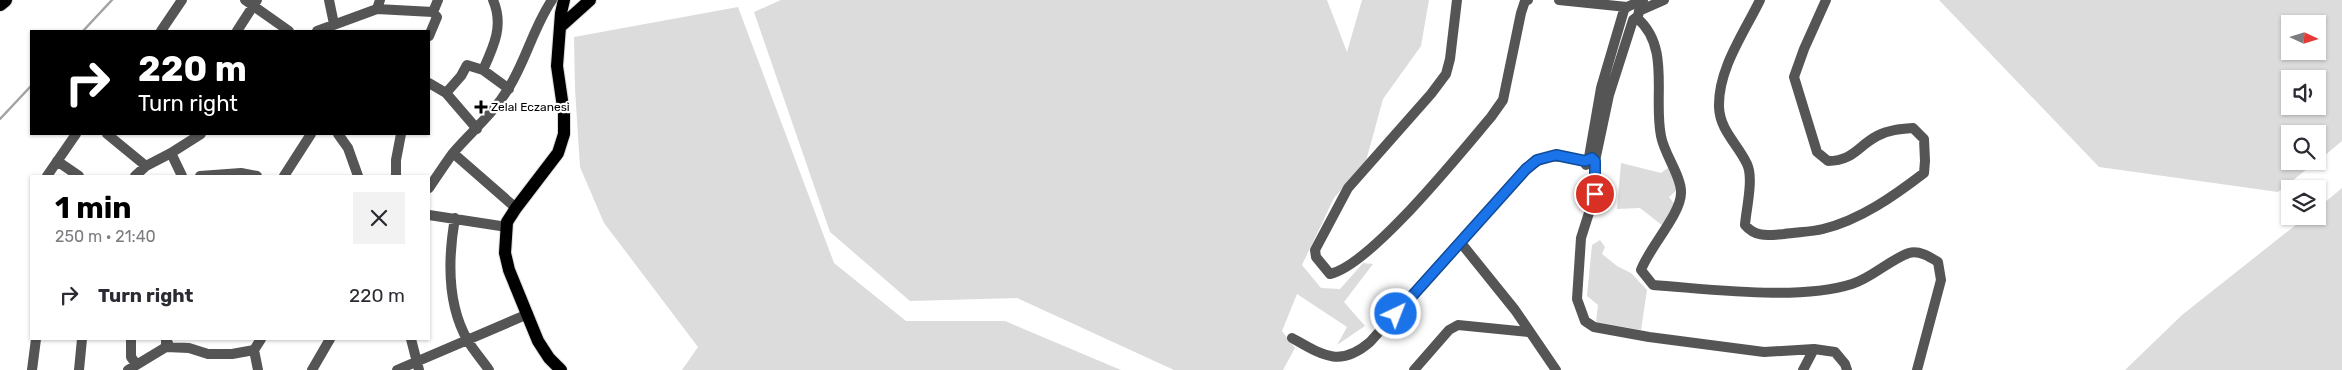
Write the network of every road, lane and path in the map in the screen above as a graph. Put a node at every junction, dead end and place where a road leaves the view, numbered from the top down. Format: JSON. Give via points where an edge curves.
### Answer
{"nodes":[{"id":1,"x":4,"y":0,"type":"edge"},
{"id":2,"x":182,"y":0,"type":"edge"},
{"id":3,"x":330,"y":0,"type":"edge"},
{"id":4,"x":438,"y":0,"type":"edge"},
{"id":5,"x":492,"y":0,"type":"edge"},
{"id":6,"x":552,"y":0,"type":"edge"},
{"id":7,"x":558,"y":0,"type":"edge"},
{"id":8,"x":564,"y":0,"type":"edge"},
{"id":9,"x":590,"y":0,"type":"edge"},
{"id":10,"x":1457,"y":0,"type":"edge"},
{"id":11,"x":1528,"y":0,"type":"edge"},
{"id":12,"x":1559,"y":0,"type":"edge"},
{"id":13,"x":1643,"y":0,"type":"edge"},
{"id":14,"x":1664,"y":0,"type":"edge"},
{"id":15,"x":1760,"y":0,"type":"edge"},
{"id":16,"x":1826,"y":0,"type":"edge"},
{"id":17,"x":251,"y":2,"type":"edge"},
{"id":18,"x":0,"y":4,"type":"edge"},
{"id":19,"x":378,"y":5,"type":"edge"},
{"id":20,"x":433,"y":12,"type":"junction"},
{"id":21,"x":561,"y":13,"type":"junction"},
{"id":22,"x":1632,"y":13,"type":"junction"},
{"id":23,"x":334,"y":24,"type":"junction"},
{"id":24,"x":560,"y":27,"type":"junction"},
{"id":25,"x":162,"y":30,"type":"edge"},
{"id":26,"x":237,"y":30,"type":"edge"},
{"id":27,"x":288,"y":30,"type":"edge"},
{"id":28,"x":319,"y":30,"type":"edge"},
{"id":29,"x":430,"y":34,"type":"edge"},
{"id":30,"x":483,"y":70,"type":"junction"},
{"id":31,"x":430,"y":84,"type":"edge"},
{"id":32,"x":509,"y":89,"type":"junction"},
{"id":33,"x":446,"y":93,"type":"junction"},
{"id":34,"x":477,"y":129,"type":"junction"},
{"id":35,"x":75,"y":135,"type":"edge"},
{"id":36,"x":108,"y":135,"type":"edge"},
{"id":37,"x":196,"y":135,"type":"edge"},
{"id":38,"x":310,"y":135,"type":"edge"},
{"id":39,"x":339,"y":135,"type":"edge"},
{"id":40,"x":402,"y":135,"type":"edge"},
{"id":41,"x":171,"y":153,"type":"junction"},
{"id":42,"x":453,"y":153,"type":"junction"},
{"id":43,"x":1590,"y":160,"type":"junction"},
{"id":44,"x":57,"y":161,"type":"junction"},
{"id":45,"x":146,"y":166,"type":"junction"},
{"id":46,"x":47,"y":175,"type":"edge"},
{"id":47,"x":78,"y":175,"type":"edge"},
{"id":48,"x":136,"y":175,"type":"edge"},
{"id":49,"x":182,"y":175,"type":"edge"},
{"id":50,"x":285,"y":175,"type":"edge"},
{"id":51,"x":358,"y":175,"type":"edge"},
{"id":52,"x":396,"y":175,"type":"edge"},
{"id":53,"x":430,"y":187,"type":"edge"},
{"id":54,"x":516,"y":208,"type":"junction"},
{"id":55,"x":430,"y":215,"type":"edge"},
{"id":56,"x":455,"y":218,"type":"junction"},
{"id":57,"x":507,"y":227,"type":"junction"},
{"id":58,"x":1461,"y":243,"type":"junction"},
{"id":59,"x":528,"y":314,"type":"junction"},
{"id":60,"x":1528,"y":332,"type":"junction"},
{"id":61,"x":1292,"y":338,"type":"dead end"},
{"id":62,"x":36,"y":340,"type":"edge"},
{"id":63,"x":82,"y":340,"type":"edge"},
{"id":64,"x":131,"y":340,"type":"edge"},
{"id":65,"x":260,"y":340,"type":"edge"},
{"id":66,"x":329,"y":340,"type":"edge"},
{"id":67,"x":411,"y":340,"type":"edge"},
{"id":68,"x":468,"y":340,"type":"junction"},
{"id":69,"x":167,"y":342,"type":"edge"},
{"id":70,"x":1814,"y":349,"type":"junction"},
{"id":71,"x":254,"y":350,"type":"junction"},
{"id":72,"x":418,"y":366,"type":"edge"},
{"id":73,"x":132,"y":367,"type":"edge"},
{"id":74,"x":32,"y":370,"type":"edge"},
{"id":75,"x":79,"y":370,"type":"edge"},
{"id":76,"x":258,"y":370,"type":"edge"},
{"id":77,"x":312,"y":370,"type":"edge"},
{"id":78,"x":397,"y":370,"type":"edge"},
{"id":79,"x":489,"y":370,"type":"edge"},
{"id":80,"x":561,"y":370,"type":"edge"},
{"id":81,"x":1414,"y":370,"type":"edge"},
{"id":82,"x":1556,"y":370,"type":"edge"},
{"id":83,"x":1803,"y":370,"type":"edge"},
{"id":84,"x":1847,"y":370,"type":"edge"},
{"id":85,"x":1917,"y":370,"type":"edge"}],
"edges":[{"from":1,"to":18,"type":"highway"},
{"from":2,"to":25,"type":"street"},
{"from":3,"to":23,"type":"street"},
{"from":4,"to":20,"type":"street"},
{"from":5,"to":30,"type":"street","via":[[499,25]]},
{"from":6,"to":32,"type":"street","via":[[541,16]]},
{"from":7,"to":21,"type":"main road"},
{"from":8,"to":21,"type":"main road"},
{"from":9,"to":24,"type":"main road"},
{"from":10,"to":11,"type":"street","via":[[1446,74],[1348,188],[1315,250],[1316,257],[1330,274],[1343,269],[1393,228],[1492,117],[1503,100],[1521,13]]},
{"from":12,"to":22,"type":"street"},
{"from":13,"to":22,"type":"street"},
{"from":14,"to":22,"type":"street"},
{"from":15,"to":16,"type":"street","via":[[1730,60],[1720,88],[1719,108],[1724,130],[1748,166],[1745,225],[1751,232],[1763,236],[1822,230],[1852,219],[1924,173],[1924,139],[1912,128],[1894,129],[1877,136],[1850,157],[1828,160],[1816,152],[1794,77]]},
{"from":17,"to":26,"type":"street"},
{"from":17,"to":27,"type":"street"},
{"from":19,"to":20,"type":"street"},
{"from":19,"to":23,"type":"street"},
{"from":20,"to":29,"type":"street","via":[[437,17]]},
{"from":21,"to":24,"type":"main road"},
{"from":22,"to":43,"type":"street","via":[[1601,88]]},
{"from":22,"to":85,"type":"street","via":[[1646,26],[1658,51],[1657,104],[1661,137],[1682,193],[1678,207],[1646,258],[1641,270],[1646,278],[1654,285],[1758,292],[1826,289],[1853,284],[1911,253],[1927,255],[1938,262],[1942,280]]},
{"from":23,"to":28,"type":"street"},
{"from":24,"to":54,"type":"main road","via":[[557,66],[564,134],[558,153]]},
{"from":30,"to":32,"type":"street"},
{"from":30,"to":33,"type":"street","via":[[467,64]]},
{"from":31,"to":33,"type":"street"},
{"from":32,"to":34,"type":"street"},
{"from":33,"to":34,"type":"street"},
{"from":34,"to":42,"type":"street"},
{"from":35,"to":44,"type":"street"},
{"from":36,"to":45,"type":"street"},
{"from":37,"to":41,"type":"street"},
{"from":38,"to":50,"type":"street"},
{"from":39,"to":51,"type":"street","via":[[348,148]]},
{"from":40,"to":52,"type":"street"},
{"from":41,"to":45,"type":"street"},
{"from":41,"to":49,"type":"street"},
{"from":42,"to":53,"type":"street"},
{"from":42,"to":54,"type":"street"},
{"from":43,"to":58,"type":"street","via":[[1556,155],[1537,160]]},
{"from":43,"to":70,"type":"street","via":[[1595,194],[1581,238],[1577,299],[1585,321],[1594,326],[1649,337],[1764,352]]},
{"from":44,"to":46,"type":"street"},
{"from":44,"to":47,"type":"street"},
{"from":45,"to":48,"type":"street"},
{"from":54,"to":57,"type":"main road"},
{"from":55,"to":56,"type":"street"},
{"from":56,"to":57,"type":"street"},
{"from":56,"to":68,"type":"street","via":[[450,277],[457,312]]},
{"from":57,"to":59,"type":"main road","via":[[505,253],[509,270]]},
{"from":58,"to":60,"type":"street","via":[[1515,310]]},
{"from":58,"to":61,"type":"street","via":[[1358,353],[1332,357]]},
{"from":59,"to":68,"type":"street"},
{"from":59,"to":80,"type":"main road","via":[[538,341]]},
{"from":60,"to":81,"type":"street","via":[[1458,325]]},
{"from":60,"to":82,"type":"street"},
{"from":62,"to":74,"type":"street"},
{"from":63,"to":75,"type":"street"},
{"from":64,"to":73,"type":"street"},
{"from":65,"to":71,"type":"street"},
{"from":66,"to":77,"type":"street"},
{"from":67,"to":72,"type":"street"},
{"from":68,"to":72,"type":"street"},
{"from":68,"to":79,"type":"street"},
{"from":69,"to":71,"type":"street","via":[[208,354]]},
{"from":69,"to":73,"type":"street"},
{"from":70,"to":83,"type":"street"},
{"from":70,"to":84,"type":"street","via":[[1835,352]]},
{"from":71,"to":76,"type":"street"},
{"from":72,"to":78,"type":"street"}]}
